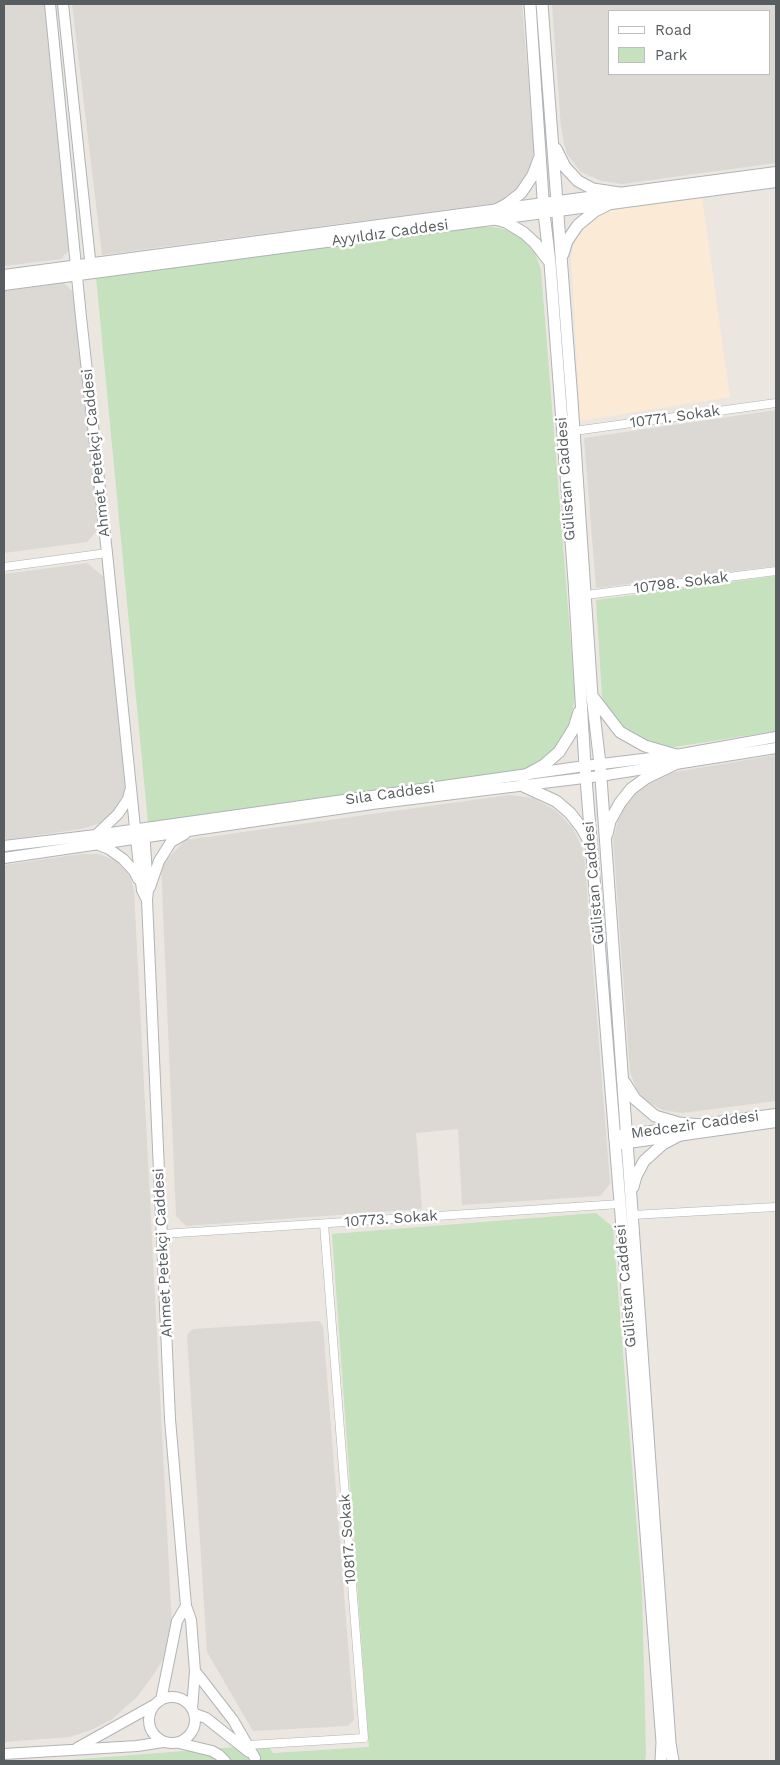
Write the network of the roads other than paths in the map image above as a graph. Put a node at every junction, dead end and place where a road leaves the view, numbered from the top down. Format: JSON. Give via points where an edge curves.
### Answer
{"nodes":[{"id":1,"x":50,"y":4,"type":"edge"},
{"id":2,"x":63,"y":4,"type":"edge"},
{"id":3,"x":530,"y":4,"type":"edge"},
{"id":4,"x":542,"y":4,"type":"edge"},
{"id":5,"x":552,"y":139,"type":"junction"},
{"id":6,"x":541,"y":153,"type":"junction"},
{"id":7,"x":776,"y":172,"type":"edge"},
{"id":8,"x":776,"y":182,"type":"edge"},
{"id":9,"x":619,"y":193,"type":"junction"},
{"id":10,"x":607,"y":205,"type":"junction"},
{"id":11,"x":557,"y":207,"type":"junction"},
{"id":12,"x":543,"y":208,"type":"junction"},
{"id":13,"x":495,"y":214,"type":"junction"},
{"id":14,"x":555,"y":263,"type":"junction"},
{"id":15,"x":91,"y":268,"type":"junction"},
{"id":16,"x":77,"y":270,"type":"junction"},
{"id":17,"x":4,"y":275,"type":"edge"},
{"id":18,"x":4,"y":285,"type":"edge"},
{"id":19,"x":776,"y":403,"type":"edge"},
{"id":20,"x":574,"y":431,"type":"junction"},
{"id":21,"x":108,"y":554,"type":"junction"},
{"id":22,"x":4,"y":567,"type":"edge"},
{"id":23,"x":776,"y":571,"type":"edge"},
{"id":24,"x":586,"y":595,"type":"junction"},
{"id":25,"x":587,"y":698,"type":"junction"},
{"id":26,"x":776,"y":737,"type":"edge"},
{"id":27,"x":776,"y":748,"type":"edge"},
{"id":28,"x":676,"y":759,"type":"junction"},
{"id":29,"x":600,"y":770,"type":"junction"},
{"id":30,"x":585,"y":771,"type":"junction"},
{"id":31,"x":524,"y":780,"type":"junction"},
{"id":32,"x":131,"y":788,"type":"junction"},
{"id":33,"x":190,"y":831,"type":"junction"},
{"id":34,"x":140,"y":834,"type":"junction"},
{"id":35,"x":97,"y":840,"type":"junction"},
{"id":36,"x":605,"y":843,"type":"junction"},
{"id":37,"x":591,"y":844,"type":"junction"},
{"id":38,"x":4,"y":846,"type":"edge"},
{"id":39,"x":4,"y":858,"type":"edge"},
{"id":40,"x":146,"y":894,"type":"junction"},
{"id":41,"x":623,"y":1079,"type":"junction"},
{"id":42,"x":776,"y":1114,"type":"edge"},
{"id":43,"x":776,"y":1122,"type":"edge"},
{"id":44,"x":701,"y":1124,"type":"junction"},
{"id":45,"x":678,"y":1136,"type":"junction"},
{"id":46,"x":627,"y":1139,"type":"junction"},
{"id":47,"x":615,"y":1140,"type":"junction"},
{"id":48,"x":625,"y":1201,"type":"junction"},
{"id":49,"x":776,"y":1207,"type":"edge"},
{"id":50,"x":632,"y":1216,"type":"junction"},
{"id":51,"x":324,"y":1224,"type":"junction"},
{"id":52,"x":162,"y":1234,"type":"junction"},
{"id":53,"x":186,"y":1606,"type":"junction"},
{"id":54,"x":195,"y":1671,"type":"junction"},
{"id":55,"x":159,"y":1702,"type":"junction"},
{"id":56,"x":194,"y":1711,"type":"junction"},
{"id":57,"x":164,"y":1742,"type":"junction"},
{"id":58,"x":179,"y":1743,"type":"junction"},
{"id":59,"x":248,"y":1744,"type":"junction"},
{"id":60,"x":74,"y":1749,"type":"junction"},
{"id":61,"x":4,"y":1754,"type":"edge"},
{"id":62,"x":257,"y":1759,"type":"edge"},
{"id":63,"x":225,"y":1761,"type":"edge"},
{"id":64,"x":661,"y":1761,"type":"edge"},
{"id":65,"x":673,"y":1761,"type":"edge"}],
"edges":[{"from":1,"to":16,"type":"street","name":"Ahmet Petekçi Caddesi"},
{"from":2,"to":15,"type":"street"},
{"from":3,"to":6,"type":"main road","name":"Gülistan Caddesi"},
{"from":4,"to":5,"type":"main road","name":"Gülistan Caddesi"},
{"from":5,"to":9,"type":"main road","via":[[565,167],[578,180],[593,189]]},
{"from":5,"to":11,"type":"main road","name":"Gülistan Caddesi"},
{"from":6,"to":12,"type":"main road","name":"Gülistan Caddesi"},
{"from":6,"to":13,"type":"main road","via":[[527,185]]},
{"from":7,"to":9,"type":"street","name":"Ayyıldız Caddesi"},
{"from":8,"to":10,"type":"street","name":"Ayyıldız Caddesi"},
{"from":9,"to":11,"type":"street","name":"Ayyıldız Caddesi"},
{"from":10,"to":11,"type":"street","name":"Ayyıldız Caddesi"},
{"from":10,"to":14,"type":"main road","via":[[595,210],[578,225]]},
{"from":11,"to":12,"type":"street","name":"Ayyıldız Caddesi"},
{"from":11,"to":14,"type":"main road","name":"Gülistan Caddesi"},
{"from":12,"to":13,"type":"street","name":"Ayyıldız Caddesi"},
{"from":12,"to":14,"type":"main road","name":"Gülistan Caddesi"},
{"from":13,"to":14,"type":"main road","via":[[524,233]]},
{"from":13,"to":15,"type":"street","name":"Ayyıldız Caddesi"},
{"from":14,"to":20,"type":"main road","name":"Gülistan Caddesi"},
{"from":14,"to":25,"type":"main road","name":"Gülistan Caddesi"},
{"from":15,"to":16,"type":"street","name":"Ayyıldız Caddesi"},
{"from":16,"to":17,"type":"street","name":"Ayyıldız Caddesi"},
{"from":16,"to":18,"type":"street","name":"Ayyıldız Caddesi"},
{"from":16,"to":21,"type":"street","name":"Ahmet Petekçi Caddesi"},
{"from":19,"to":20,"type":"street","name":"10771. Sokak"},
{"from":20,"to":24,"type":"main road","name":"Gülistan Caddesi"},
{"from":21,"to":22,"type":"street"},
{"from":21,"to":32,"type":"street","name":"Ahmet Petekçi Caddesi"},
{"from":23,"to":24,"type":"street","name":"10798. Sokak"},
{"from":24,"to":25,"type":"main road","name":"Gülistan Caddesi"},
{"from":25,"to":28,"type":"main road","via":[[620,732],[636,743]]},
{"from":25,"to":29,"type":"main road","name":"Gülistan Caddesi"},
{"from":25,"to":30,"type":"main road","name":"Gülistan Caddesi"},
{"from":25,"to":31,"type":"main road","via":[[566,744]]},
{"from":26,"to":28,"type":"street"},
{"from":27,"to":28,"type":"street"},
{"from":28,"to":29,"type":"street","name":"Sıla Caddesi"},
{"from":28,"to":36,"type":"main road","via":[[631,788],[610,821]]},
{"from":29,"to":30,"type":"street","name":"Sıla Caddesi"},
{"from":29,"to":36,"type":"main road","name":"Gülistan Caddesi"},
{"from":30,"to":31,"type":"street","name":"Sıla Caddesi"},
{"from":30,"to":37,"type":"main road","name":"Gülistan Caddesi"},
{"from":31,"to":33,"type":"street","name":"Sıla Caddesi"},
{"from":31,"to":34,"type":"street","name":"Sıla Caddesi"},
{"from":31,"to":37,"type":"main road","via":[[570,813]]},
{"from":32,"to":34,"type":"street","name":"Ahmet Petekçi Caddesi"},
{"from":32,"to":35,"type":"street","via":[[128,799]]},
{"from":33,"to":34,"type":"street","name":"Sıla Caddesi"},
{"from":33,"to":40,"type":"street","via":[[172,842],[159,861]]},
{"from":34,"to":35,"type":"street","name":"Sıla Caddesi"},
{"from":34,"to":40,"type":"street","name":"Ahmet Petekçi Caddesi"},
{"from":35,"to":38,"type":"street","name":"Sıla Caddesi"},
{"from":35,"to":39,"type":"street","name":"Sıla Caddesi"},
{"from":35,"to":40,"type":"street","via":[[129,864]]},
{"from":36,"to":41,"type":"main road","name":"Gülistan Caddesi"},
{"from":37,"to":47,"type":"main road","name":"Gülistan Caddesi"},
{"from":40,"to":52,"type":"street","name":"Ahmet Petekçi Caddesi"},
{"from":41,"to":44,"type":"main road","via":[[635,1099],[655,1116],[679,1123]]},
{"from":41,"to":46,"type":"main road","name":"Gülistan Caddesi"},
{"from":42,"to":44,"type":"street","name":"Medcezir Caddesi"},
{"from":43,"to":45,"type":"street","name":"Medcezir Caddesi"},
{"from":44,"to":46,"type":"street","name":"Medcezir Caddesi"},
{"from":45,"to":46,"type":"street","name":"Medcezir Caddesi"},
{"from":45,"to":48,"type":"main road","via":[[644,1161]]},
{"from":46,"to":47,"type":"street","name":"Medcezir Caddesi"},
{"from":46,"to":48,"type":"main road","name":"Gülistan Caddesi"},
{"from":47,"to":48,"type":"main road","name":"Gülistan Caddesi"},
{"from":48,"to":50,"type":"main road","name":"Gülistan Caddesi"},
{"from":48,"to":51,"type":"street","name":"10773. Sokak"},
{"from":48,"to":64,"type":"main road","name":"Gülistan Caddesi"},
{"from":49,"to":50,"type":"street"},
{"from":50,"to":65,"type":"main road","name":"Gülistan Caddesi"},
{"from":51,"to":52,"type":"street","name":"10773. Sokak"},
{"from":51,"to":59,"type":"street","name":"10817. Sokak","via":[[364,1738]]},
{"from":52,"to":53,"type":"street","name":"Ahmet Petekçi Caddesi","via":[[170,1419]]},
{"from":53,"to":54,"type":"street","name":"Ahmet Petekçi Caddesi","via":[[191,1620]]},
{"from":53,"to":55,"type":"street","via":[[177,1621]]},
{"from":54,"to":56,"type":"street","name":"Ahmet Petekçi Caddesi"},
{"from":54,"to":59,"type":"street"},
{"from":55,"to":56,"type":"street","via":[[171,1697],[181,1699]]},
{"from":55,"to":57,"type":"street","via":[[151,1712],[149,1722],[155,1736]]},
{"from":55,"to":60,"type":"street"},
{"from":56,"to":58,"type":"street","via":[[194,1729]]},
{"from":56,"to":62,"type":"street"},
{"from":57,"to":58,"type":"street"},
{"from":57,"to":60,"type":"street"},
{"from":58,"to":63,"type":"street","via":[[212,1751]]},
{"from":59,"to":62,"type":"street"},
{"from":60,"to":61,"type":"street"}]}
